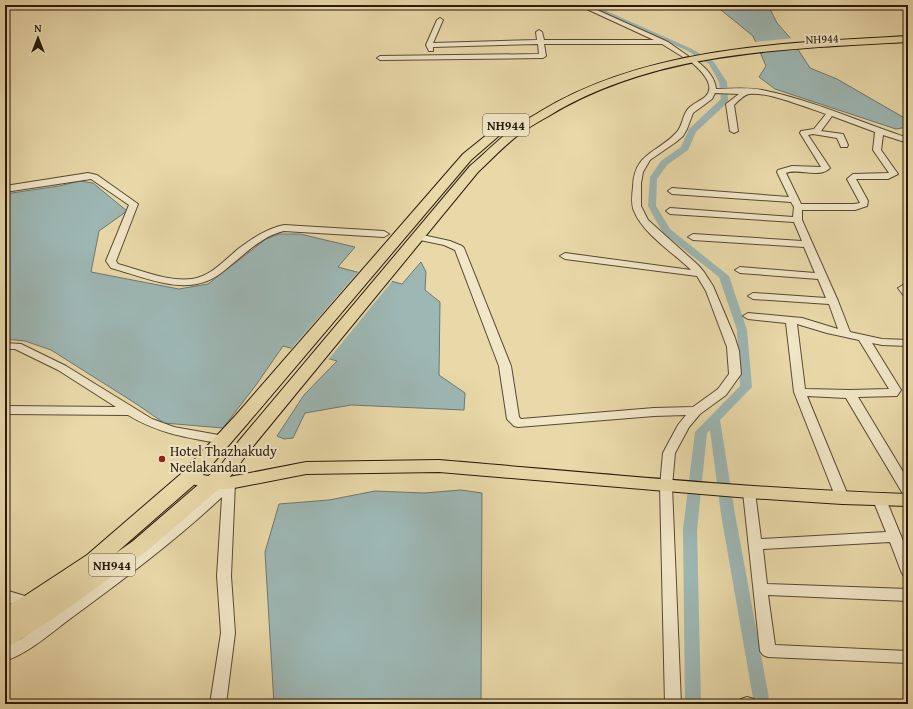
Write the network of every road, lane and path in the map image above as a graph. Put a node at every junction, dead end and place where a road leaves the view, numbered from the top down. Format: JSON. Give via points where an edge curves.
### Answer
{"nodes":[{"id":1,"x":581,"y":5,"type":"edge"},
{"id":2,"x":440,"y":20,"type":"dead end"},
{"id":3,"x":908,"y":31,"type":"edge"},
{"id":4,"x":539,"y":32,"type":"dead end"},
{"id":5,"x":908,"y":35,"type":"edge"},
{"id":6,"x":908,"y":39,"type":"edge"},
{"id":7,"x":838,"y":41,"type":"junction"},
{"id":8,"x":541,"y":42,"type":"junction"},
{"id":9,"x":662,"y":42,"type":"junction"},
{"id":10,"x":908,"y":44,"type":"edge"},
{"id":11,"x":429,"y":45,"type":"junction"},
{"id":12,"x":696,"y":56,"type":"junction"},
{"id":13,"x":430,"y":57,"type":"junction"},
{"id":14,"x":380,"y":58,"type":"dead end"},
{"id":15,"x":716,"y":91,"type":"junction"},
{"id":16,"x":747,"y":91,"type":"junction"},
{"id":17,"x":830,"y":113,"type":"junction"},
{"id":18,"x":734,"y":131,"type":"dead end"},
{"id":19,"x":879,"y":131,"type":"junction"},
{"id":20,"x":815,"y":132,"type":"junction"},
{"id":21,"x":908,"y":141,"type":"edge"},
{"id":22,"x":844,"y":145,"type":"dead end"},
{"id":23,"x":5,"y":189,"type":"edge"},
{"id":24,"x":672,"y":191,"type":"dead end"},
{"id":25,"x":796,"y":204,"type":"junction"},
{"id":26,"x":670,"y":211,"type":"dead end"},
{"id":27,"x":796,"y":220,"type":"junction"},
{"id":28,"x":384,"y":234,"type":"dead end"},
{"id":29,"x":418,"y":237,"type":"junction"},
{"id":30,"x":693,"y":237,"type":"dead end"},
{"id":31,"x":807,"y":244,"type":"junction"},
{"id":32,"x":565,"y":256,"type":"dead end"},
{"id":33,"x":740,"y":270,"type":"dead end"},
{"id":34,"x":701,"y":274,"type":"junction"},
{"id":35,"x":822,"y":276,"type":"junction"},
{"id":36,"x":753,"y":296,"type":"dead end"},
{"id":37,"x":833,"y":301,"type":"junction"},
{"id":38,"x":748,"y":316,"type":"dead end"},
{"id":39,"x":791,"y":319,"type":"junction"},
{"id":40,"x":845,"y":334,"type":"junction"},
{"id":41,"x":863,"y":338,"type":"junction"},
{"id":42,"x":908,"y":343,"type":"edge"},
{"id":43,"x":5,"y":346,"type":"edge"},
{"id":44,"x":800,"y":392,"type":"junction"},
{"id":45,"x":850,"y":394,"type":"junction"},
{"id":46,"x":5,"y":410,"type":"edge"},
{"id":47,"x":130,"y":411,"type":"junction"},
{"id":48,"x":696,"y":411,"type":"junction"},
{"id":49,"x":224,"y":440,"type":"junction"},
{"id":50,"x":189,"y":478,"type":"junction"},
{"id":51,"x":221,"y":483,"type":"junction"},
{"id":52,"x":673,"y":486,"type":"junction"},
{"id":53,"x":743,"y":491,"type":"junction"},
{"id":54,"x":908,"y":491,"type":"edge"},
{"id":55,"x":842,"y":498,"type":"junction"},
{"id":56,"x":880,"y":500,"type":"junction"},
{"id":57,"x":908,"y":500,"type":"edge"},
{"id":58,"x":894,"y":537,"type":"junction"},
{"id":59,"x":756,"y":544,"type":"junction"},
{"id":60,"x":908,"y":571,"type":"edge"},
{"id":61,"x":762,"y":589,"type":"junction"},
{"id":62,"x":908,"y":595,"type":"edge"},
{"id":63,"x":5,"y":596,"type":"edge"},
{"id":64,"x":30,"y":603,"type":"junction"},
{"id":65,"x":5,"y":617,"type":"edge"},
{"id":66,"x":5,"y":638,"type":"edge"},
{"id":67,"x":5,"y":655,"type":"edge"},
{"id":68,"x":908,"y":657,"type":"edge"},
{"id":69,"x":218,"y":704,"type":"edge"},
{"id":70,"x":673,"y":704,"type":"edge"}],
"edges":[{"from":1,"to":9,"type":"street"},
{"from":2,"to":11,"type":"street"},
{"from":3,"to":7,"type":"highway"},
{"from":4,"to":8,"type":"street"},
{"from":5,"to":7,"type":"highway","name":"NH944","number":"NH944"},
{"from":6,"to":7,"type":"highway","name":"NH944","number":"NH944"},
{"from":7,"to":10,"type":"highway"},
{"from":7,"to":12,"type":"highway","name":"NH944","number":"NH944","via":[[753,47]]},
{"from":8,"to":9,"type":"street"},
{"from":8,"to":11,"type":"street"},
{"from":8,"to":13,"type":"street","via":[[543,56]]},
{"from":9,"to":12,"type":"street"},
{"from":11,"to":13,"type":"street"},
{"from":12,"to":15,"type":"street"},
{"from":12,"to":29,"type":"highway","name":"NH944","number":"NH944","via":[[595,88],[522,126],[486,156]]},
{"from":12,"to":49,"type":"highway","name":"NH944","number":"NH944","via":[[639,67],[593,81],[552,99],[506,125],[468,157]]},
{"from":13,"to":14,"type":"street"},
{"from":15,"to":16,"type":"street"},
{"from":15,"to":34,"type":"street","via":[[690,112],[682,133],[644,160],[637,181],[637,206],[646,224]]},
{"from":16,"to":17,"type":"street","via":[[773,94]]},
{"from":16,"to":18,"type":"street","via":[[730,104]]},
{"from":17,"to":19,"type":"street"},
{"from":17,"to":20,"type":"street"},
{"from":19,"to":21,"type":"street"},
{"from":19,"to":25,"type":"street","via":[[877,150],[894,174],[853,177],[851,179],[864,204],[855,207]]},
{"from":20,"to":22,"type":"street","via":[[840,136]]},
{"from":20,"to":25,"type":"street","via":[[804,134],[826,168],[789,169],[781,172]]},
{"from":23,"to":28,"type":"street","via":[[94,177],[134,204],[111,261],[114,266],[173,282],[204,279],[264,235],[284,228]]},
{"from":24,"to":25,"type":"street"},
{"from":25,"to":27,"type":"street"},
{"from":26,"to":27,"type":"street"},
{"from":27,"to":31,"type":"street"},
{"from":29,"to":48,"type":"street","via":[[459,248],[505,366],[513,419],[518,423]]},
{"from":29,"to":51,"type":"highway","name":"NH944","number":"NH944","via":[[227,469]]},
{"from":30,"to":31,"type":"street"},
{"from":31,"to":35,"type":"street"},
{"from":32,"to":34,"type":"street"},
{"from":33,"to":35,"type":"street"},
{"from":34,"to":48,"type":"street","via":[[711,291],[732,344],[735,374],[722,392]]},
{"from":35,"to":37,"type":"street"},
{"from":36,"to":37,"type":"street"},
{"from":37,"to":40,"type":"street"},
{"from":38,"to":39,"type":"street"},
{"from":39,"to":40,"type":"street"},
{"from":39,"to":44,"type":"street"},
{"from":40,"to":41,"type":"street"},
{"from":41,"to":42,"type":"street"},
{"from":41,"to":45,"type":"street","via":[[895,390],[893,393]]},
{"from":43,"to":47,"type":"street","via":[[18,346],[62,368]]},
{"from":44,"to":45,"type":"street"},
{"from":44,"to":55,"type":"street"},
{"from":45,"to":54,"type":"street"},
{"from":46,"to":47,"type":"street"},
{"from":47,"to":49,"type":"street","via":[[148,422],[172,431]]},
{"from":48,"to":52,"type":"street","via":[[684,425],[669,453]]},
{"from":49,"to":50,"type":"highway","name":"NH944","number":"NH944"},
{"from":50,"to":51,"type":"main road"},
{"from":50,"to":64,"type":"highway","number":"NH944","via":[[94,560]]},
{"from":51,"to":52,"type":"main road","via":[[306,468],[439,466]]},
{"from":51,"to":66,"type":"highway","number":"NH944","via":[[140,546]]},
{"from":51,"to":67,"type":"street","via":[[178,529],[44,630]]},
{"from":51,"to":69,"type":"street","via":[[228,633]]},
{"from":52,"to":53,"type":"main road"},
{"from":52,"to":70,"type":"street"},
{"from":53,"to":55,"type":"main road"},
{"from":53,"to":59,"type":"street"},
{"from":55,"to":56,"type":"main road"},
{"from":56,"to":57,"type":"main road"},
{"from":56,"to":58,"type":"street"},
{"from":58,"to":59,"type":"street"},
{"from":58,"to":60,"type":"street"},
{"from":59,"to":61,"type":"street"},
{"from":61,"to":62,"type":"street"},
{"from":61,"to":68,"type":"street","via":[[768,651]]},
{"from":63,"to":64,"type":"street"},
{"from":64,"to":65,"type":"highway","number":"NH944"}]}
